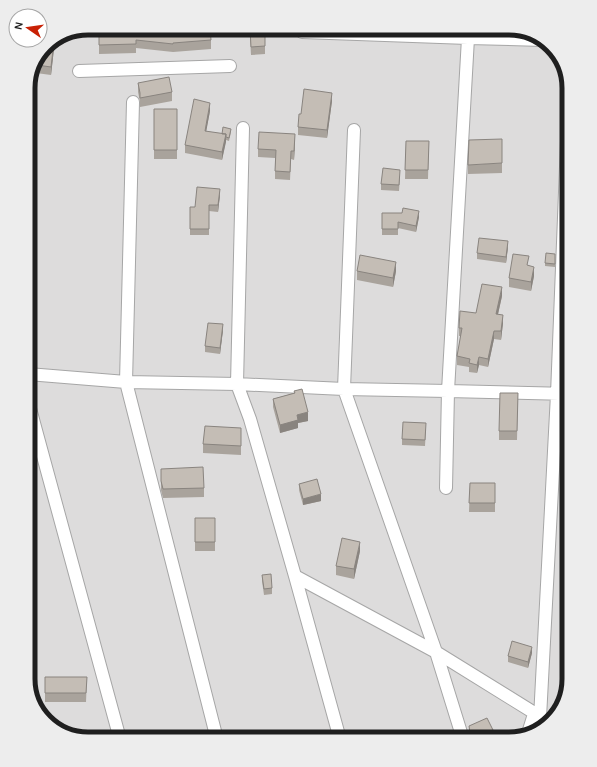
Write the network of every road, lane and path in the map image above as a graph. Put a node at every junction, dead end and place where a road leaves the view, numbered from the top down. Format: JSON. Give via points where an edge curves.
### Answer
{"nodes":[{"id":1,"x":385,"y":35,"type":"edge"},
{"id":2,"x":468,"y":38,"type":"junction"},
{"id":3,"x":530,"y":40,"type":"edge"},
{"id":4,"x":230,"y":66,"type":"dead end"},
{"id":5,"x":79,"y":71,"type":"dead end"},
{"id":6,"x":133,"y":102,"type":"dead end"},
{"id":7,"x":243,"y":128,"type":"dead end"},
{"id":8,"x":354,"y":130,"type":"dead end"},
{"id":9,"x":35,"y":375,"type":"edge"},
{"id":10,"x":126,"y":382,"type":"junction"},
{"id":11,"x":237,"y":384,"type":"junction"},
{"id":12,"x":344,"y":389,"type":"junction"},
{"id":13,"x":448,"y":390,"type":"junction"},
{"id":14,"x":562,"y":394,"type":"edge"},
{"id":15,"x":562,"y":409,"type":"edge"},
{"id":16,"x":35,"y":427,"type":"edge"},
{"id":17,"x":446,"y":488,"type":"dead end"},
{"id":18,"x":295,"y":576,"type":"junction"},
{"id":19,"x":436,"y":652,"type":"junction"},
{"id":20,"x":541,"y":718,"type":"edge"},
{"id":21,"x":532,"y":727,"type":"edge"},
{"id":22,"x":118,"y":732,"type":"edge"},
{"id":23,"x":215,"y":732,"type":"edge"},
{"id":24,"x":338,"y":732,"type":"edge"},
{"id":25,"x":461,"y":732,"type":"edge"}],
"edges":[{"from":1,"to":2,"type":"street"},
{"from":2,"to":3,"type":"street"},
{"from":2,"to":13,"type":"street"},
{"from":4,"to":5,"type":"street"},
{"from":6,"to":10,"type":"street"},
{"from":7,"to":11,"type":"street"},
{"from":8,"to":12,"type":"street"},
{"from":9,"to":10,"type":"street"},
{"from":10,"to":11,"type":"street"},
{"from":10,"to":23,"type":"street"},
{"from":11,"to":12,"type":"street"},
{"from":11,"to":18,"type":"street","via":[[250,419]]},
{"from":12,"to":13,"type":"street"},
{"from":12,"to":19,"type":"street"},
{"from":13,"to":14,"type":"street"},
{"from":13,"to":17,"type":"street"},
{"from":15,"to":20,"type":"street"},
{"from":16,"to":22,"type":"street"},
{"from":18,"to":19,"type":"street"},
{"from":18,"to":24,"type":"street"},
{"from":19,"to":20,"type":"street"},
{"from":19,"to":25,"type":"street"},
{"from":20,"to":21,"type":"street"}]}
